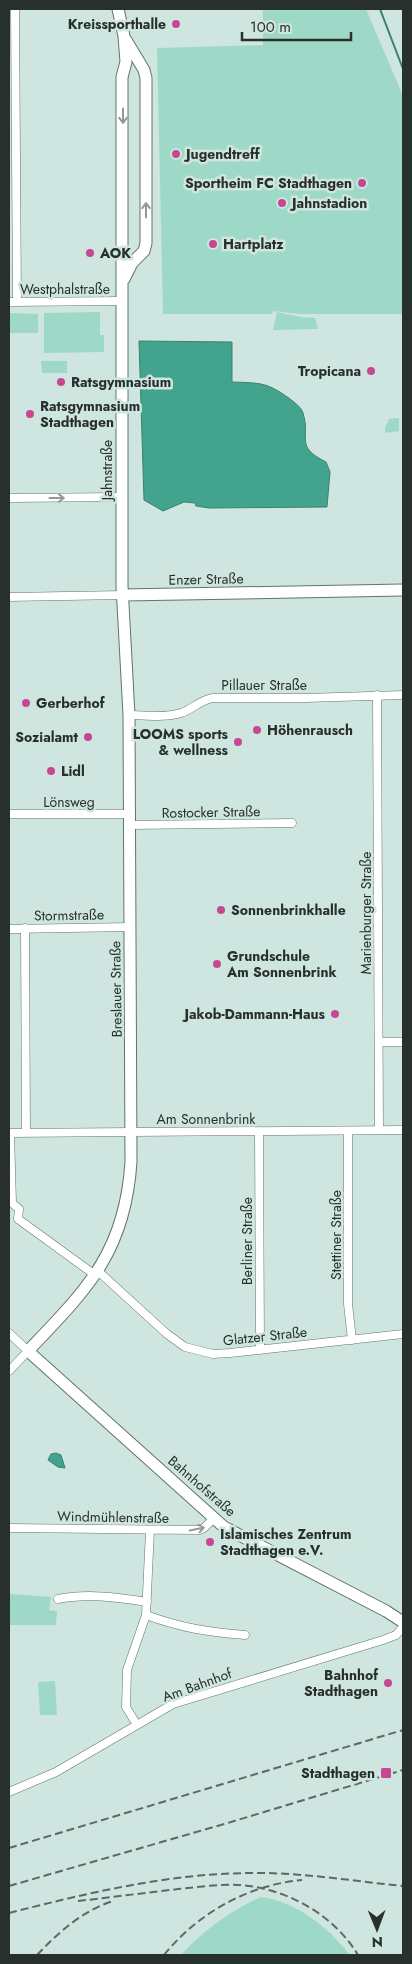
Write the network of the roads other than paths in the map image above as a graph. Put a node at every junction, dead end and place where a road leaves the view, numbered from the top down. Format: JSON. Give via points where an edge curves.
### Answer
{"nodes":[{"id":1,"x":15,"y":9,"type":"edge"},
{"id":2,"x":118,"y":9,"type":"edge"},
{"id":3,"x":124,"y":36,"type":"junction"},
{"id":4,"x":140,"y":65,"type":"junction"},
{"id":5,"x":126,"y":68,"type":"junction"},
{"id":6,"x":123,"y":250,"type":"junction"},
{"id":7,"x":139,"y":257,"type":"junction"},
{"id":8,"x":122,"y":286,"type":"junction"},
{"id":9,"x":121,"y":301,"type":"junction"},
{"id":10,"x":13,"y":302,"type":"edge"},
{"id":11,"x":122,"y":497,"type":"junction"},
{"id":12,"x":9,"y":498,"type":"edge"},
{"id":13,"x":403,"y":590,"type":"edge"},
{"id":14,"x":124,"y":595,"type":"junction"},
{"id":15,"x":9,"y":597,"type":"edge"},
{"id":16,"x":403,"y":694,"type":"edge"},
{"id":17,"x":377,"y":695,"type":"junction"},
{"id":18,"x":129,"y":715,"type":"junction"},
{"id":19,"x":9,"y":814,"type":"edge"},
{"id":20,"x":130,"y":819,"type":"junction"},
{"id":21,"x":292,"y":823,"type":"dead end"},
{"id":22,"x":130,"y":927,"type":"junction"},
{"id":23,"x":9,"y":928,"type":"edge"},
{"id":24,"x":24,"y":928,"type":"junction"},
{"id":25,"x":379,"y":1042,"type":"junction"},
{"id":26,"x":403,"y":1042,"type":"edge"},
{"id":27,"x":380,"y":1130,"type":"junction"},
{"id":28,"x":403,"y":1130,"type":"edge"},
{"id":29,"x":259,"y":1131,"type":"junction"},
{"id":30,"x":348,"y":1131,"type":"junction"},
{"id":31,"x":132,"y":1132,"type":"junction"},
{"id":32,"x":9,"y":1133,"type":"edge"},
{"id":33,"x":26,"y":1133,"type":"junction"},
{"id":34,"x":10,"y":1205,"type":"edge"},
{"id":35,"x":9,"y":1219,"type":"edge"},
{"id":36,"x":18,"y":1219,"type":"junction"},
{"id":37,"x":97,"y":1273,"type":"junction"},
{"id":38,"x":9,"y":1333,"type":"edge"},
{"id":39,"x":403,"y":1334,"type":"edge"},
{"id":40,"x":352,"y":1340,"type":"junction"},
{"id":41,"x":260,"y":1350,"type":"junction"},
{"id":42,"x":28,"y":1351,"type":"junction"},
{"id":43,"x":9,"y":1371,"type":"edge"},
{"id":44,"x":213,"y":1519,"type":"junction"},
{"id":45,"x":9,"y":1528,"type":"edge"},
{"id":46,"x":150,"y":1530,"type":"junction"},
{"id":47,"x":58,"y":1599,"type":"dead end"},
{"id":48,"x":147,"y":1602,"type":"junction"},
{"id":49,"x":146,"y":1615,"type":"junction"},
{"id":50,"x":403,"y":1622,"type":"edge"},
{"id":51,"x":403,"y":1627,"type":"edge"},
{"id":52,"x":245,"y":1636,"type":"dead end"},
{"id":53,"x":134,"y":1720,"type":"dead end"},
{"id":54,"x":9,"y":1792,"type":"edge"}],
"edges":[{"from":1,"to":10,"type":"street"},
{"from":2,"to":3,"type":"main road","name":"Jahnstraße"},
{"from":3,"to":4,"type":"main road","name":"Jahnstraße"},
{"from":3,"to":5,"type":"main road","name":"Jahnstraße"},
{"from":4,"to":5,"type":"main road","via":[[130,64]]},
{"from":7,"to":4,"type":"main road","name":"Jahnstraße","one_way":true,"via":[[146,243],[146,78]]},
{"from":5,"to":6,"type":"main road","name":"Jahnstraße","one_way":true,"via":[[122,77]]},
{"from":6,"to":7,"type":"main road","via":[[127,255]]},
{"from":6,"to":8,"type":"main road","name":"Jahnstraße"},
{"from":7,"to":8,"type":"main road","name":"Jahnstraße","via":[[132,263]]},
{"from":8,"to":9,"type":"main road","name":"Jahnstraße"},
{"from":9,"to":10,"type":"street","name":"Westphalstraße"},
{"from":9,"to":11,"type":"main road","name":"Jahnstraße"},
{"from":12,"to":11,"type":"street","one_way":true},
{"from":11,"to":14,"type":"main road","name":"Jahnstraße"},
{"from":13,"to":14,"type":"main road","name":"Enzer Straße"},
{"from":14,"to":15,"type":"street","name":"Enzer Straße"},
{"from":14,"to":18,"type":"main road","name":"Breslauer Straße"},
{"from":16,"to":17,"type":"street","name":"Pillauer Straße"},
{"from":17,"to":18,"type":"street","name":"Pillauer Straße","via":[[213,698],[198,702],[182,713]]},
{"from":17,"to":25,"type":"street","name":"Marienburger Straße"},
{"from":18,"to":20,"type":"main road","name":"Breslauer Straße"},
{"from":19,"to":20,"type":"street","name":"Lönsweg"},
{"from":20,"to":21,"type":"street","name":"Rostocker Straße"},
{"from":20,"to":22,"type":"main road","name":"Breslauer Straße"},
{"from":22,"to":24,"type":"street","name":"Stormstraße"},
{"from":22,"to":31,"type":"main road","name":"Breslauer Straße"},
{"from":23,"to":24,"type":"street","name":"Stormstraße"},
{"from":24,"to":33,"type":"street"},
{"from":25,"to":26,"type":"street"},
{"from":25,"to":27,"type":"street","name":"Marienburger Straße"},
{"from":27,"to":28,"type":"street","name":"Am Sonnenbrink"},
{"from":27,"to":30,"type":"street","name":"Am Sonnenbrink"},
{"from":29,"to":30,"type":"street","name":"Am Sonnenbrink"},
{"from":29,"to":31,"type":"street","name":"Am Sonnenbrink"},
{"from":29,"to":41,"type":"street","name":"Berliner Straße"},
{"from":30,"to":40,"type":"street","name":"Stettiner Straße","via":[[348,1304]]},
{"from":31,"to":33,"type":"street","name":"Am Sonnenbrink"},
{"from":31,"to":37,"type":"main road","name":"Breslauer Straße","via":[[126,1208]]},
{"from":32,"to":33,"type":"street","name":"Am Sonnenbrink"},
{"from":32,"to":34,"type":"street"},
{"from":34,"to":36,"type":"street","via":[[19,1209]]},
{"from":35,"to":36,"type":"street"},
{"from":36,"to":37,"type":"street","name":"Glatzer Straße"},
{"from":37,"to":41,"type":"street","name":"Glatzer Straße","via":[[185,1347],[213,1354]]},
{"from":37,"to":42,"type":"main road","name":"Breslauer Straße"},
{"from":38,"to":42,"type":"street","name":"Bahnhofstraße"},
{"from":39,"to":40,"type":"street","name":"Glatzer Straße"},
{"from":40,"to":41,"type":"street","name":"Glatzer Straße"},
{"from":42,"to":43,"type":"street"},
{"from":42,"to":44,"type":"main road","name":"Bahnhofstraße"},
{"from":46,"to":44,"type":"street","name":"Windmühlenstraße","one_way":true,"via":[[199,1530]]},
{"from":44,"to":50,"type":"main road","name":"Bahnhofstraße"},
{"from":45,"to":46,"type":"street","name":"Windmühlenstraße"},
{"from":46,"to":48,"type":"street"},
{"from":47,"to":48,"type":"street","via":[[74,1596]]},
{"from":48,"to":49,"type":"street"},
{"from":49,"to":52,"type":"street","via":[[205,1632]]},
{"from":49,"to":53,"type":"street","via":[[128,1670],[126,1707]]},
{"from":51,"to":54,"type":"street","name":"Am Bahnhof","via":[[393,1636],[377,1642],[174,1704],[56,1772]]}]}
